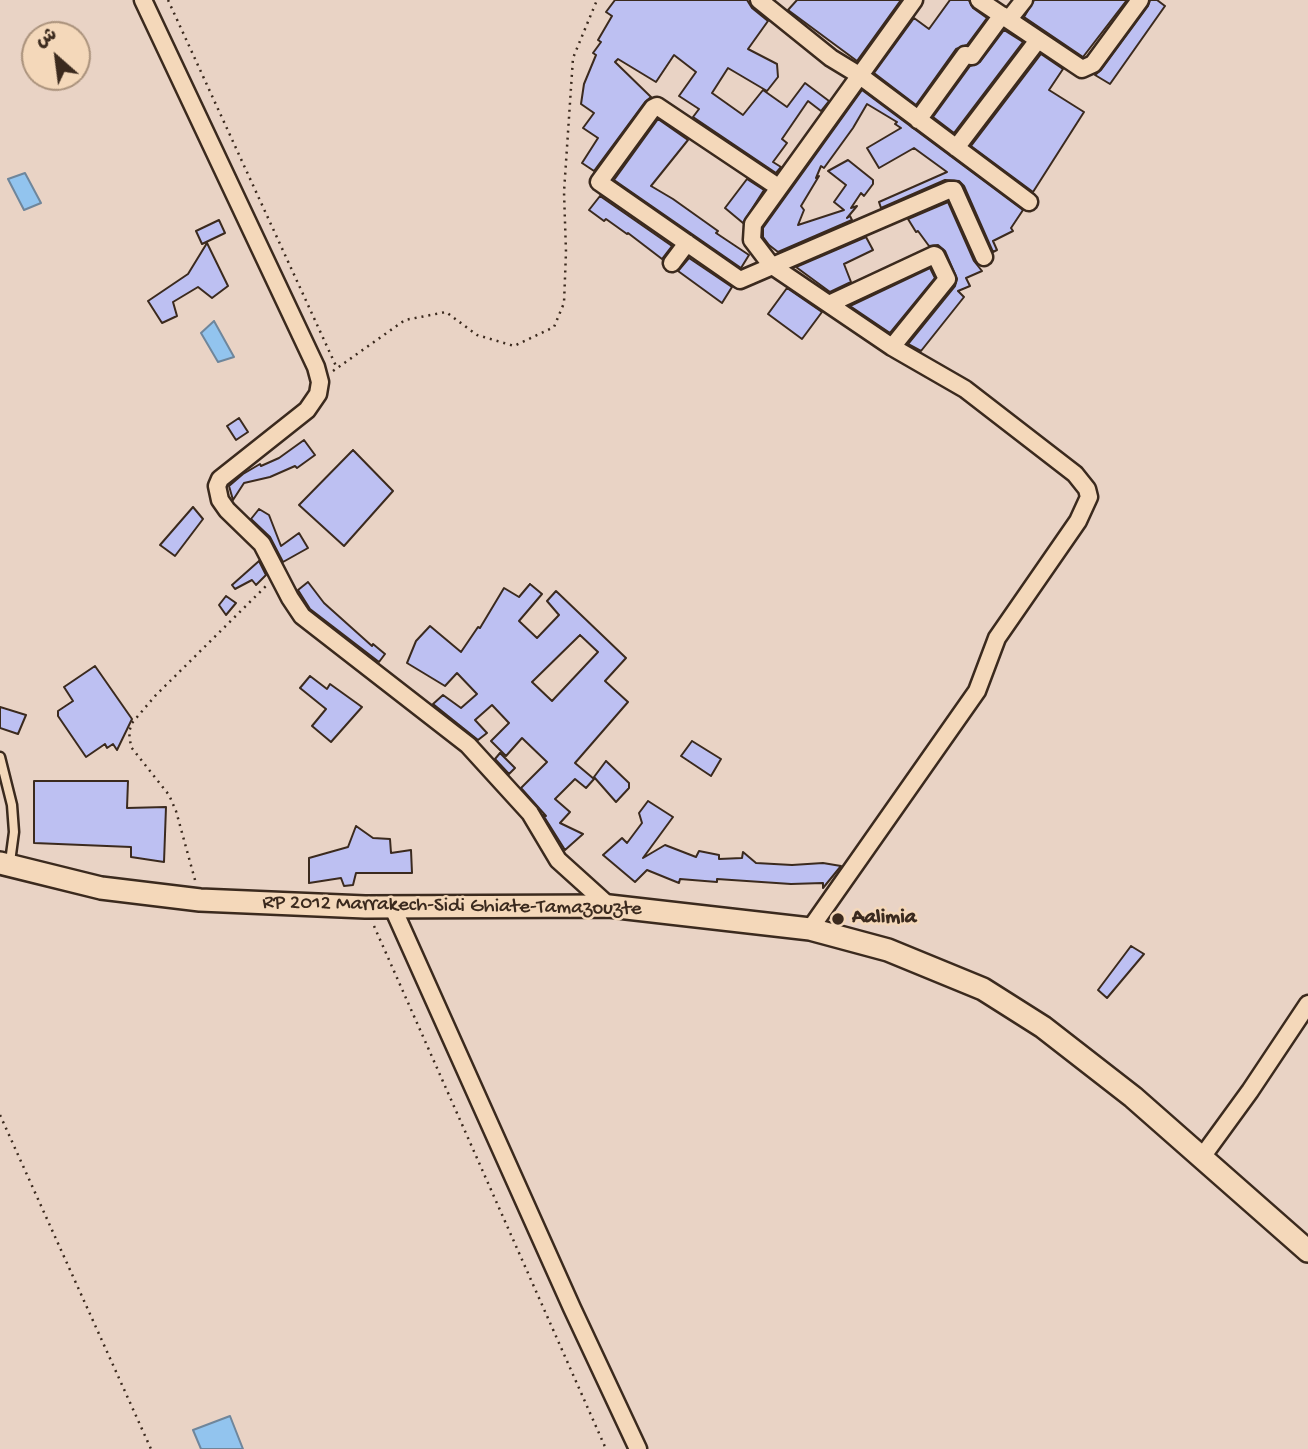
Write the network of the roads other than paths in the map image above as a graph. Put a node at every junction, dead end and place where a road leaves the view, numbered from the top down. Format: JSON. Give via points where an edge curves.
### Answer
{"nodes":[{"id":1,"x":143,"y":0,"type":"edge"},
{"id":2,"x":759,"y":0,"type":"edge"},
{"id":3,"x":914,"y":0,"type":"edge"},
{"id":4,"x":979,"y":0,"type":"edge"},
{"id":5,"x":1024,"y":0,"type":"edge"},
{"id":6,"x":1140,"y":0,"type":"edge"},
{"id":7,"x":1005,"y":17,"type":"junction"},
{"id":8,"x":1038,"y":40,"type":"junction"},
{"id":9,"x":859,"y":75,"type":"junction"},
{"id":10,"x":918,"y":120,"type":"junction"},
{"id":11,"x":956,"y":148,"type":"junction"},
{"id":12,"x":778,"y":187,"type":"junction"},
{"id":13,"x":1029,"y":202,"type":"dead end"},
{"id":14,"x":687,"y":243,"type":"junction"},
{"id":15,"x":984,"y":257,"type":"dead end"},
{"id":16,"x":672,"y":263,"type":"dead end"},
{"id":17,"x":771,"y":265,"type":"junction"},
{"id":18,"x":829,"y":304,"type":"junction"},
{"id":19,"x":892,"y":347,"type":"junction"},
{"id":20,"x":0,"y":757,"type":"edge"},
{"id":21,"x":5,"y":864,"type":"edge"},
{"id":22,"x":392,"y":906,"type":"junction"},
{"id":23,"x":609,"y":906,"type":"junction"},
{"id":24,"x":810,"y":929,"type":"junction"},
{"id":25,"x":1308,"y":1004,"type":"edge"},
{"id":26,"x":1202,"y":1157,"type":"junction"},
{"id":27,"x":1308,"y":1251,"type":"edge"},
{"id":28,"x":638,"y":1449,"type":"edge"}],
"edges":[{"from":1,"to":23,"type":"street","via":[[320,382],[307,410],[220,479],[216,486],[220,500],[262,544],[296,607],[311,623],[468,745],[530,813],[558,860]]},
{"from":2,"to":9,"type":"street"},
{"from":3,"to":9,"type":"street"},
{"from":4,"to":7,"type":"street"},
{"from":5,"to":7,"type":"street"},
{"from":6,"to":8,"type":"street","via":[[1087,68],[1078,68]]},
{"from":7,"to":8,"type":"street"},
{"from":7,"to":10,"type":"street","via":[[972,57],[965,55]]},
{"from":8,"to":11,"type":"street"},
{"from":9,"to":10,"type":"street"},
{"from":9,"to":12,"type":"street"},
{"from":10,"to":11,"type":"street"},
{"from":11,"to":13,"type":"street"},
{"from":12,"to":14,"type":"street","via":[[666,111],[653,108],[599,183]]},
{"from":12,"to":17,"type":"street","via":[[751,229],[752,240]]},
{"from":14,"to":16,"type":"street"},
{"from":14,"to":17,"type":"street","via":[[709,252],[740,280]]},
{"from":15,"to":17,"type":"street","via":[[953,190]]},
{"from":17,"to":18,"type":"street"},
{"from":18,"to":19,"type":"street"},
{"from":18,"to":19,"type":"street","via":[[936,256],[947,279]]},
{"from":19,"to":24,"type":"street","via":[[965,389],[1075,474],[1089,497],[1078,521],[997,638],[976,691]]},
{"from":20,"to":21,"type":"lane","via":[[14,832]]},
{"from":21,"to":22,"type":"street","name":"RP 2012 Marrakech-Sidi Ghiate-Tamazouzte","via":[[101,888],[200,900]]},
{"from":22,"to":23,"type":"street","name":"RP 2012 Marrakech-Sidi Ghiate-Tamazouzte"},
{"from":22,"to":28,"type":"street"},
{"from":23,"to":24,"type":"street","name":"RP 2012 Marrakech-Sidi Ghiate-Tamazouzte"},
{"from":24,"to":26,"type":"street","name":"RP 2012 Marrakech-Sidi Ghiate-Tamazouzte","via":[[888,950],[983,989],[1043,1027]]},
{"from":25,"to":26,"type":"street"},
{"from":26,"to":27,"type":"street","name":"RP 2012 Marrakech-Sidi Ghiate-Tamazouzte"}]}
